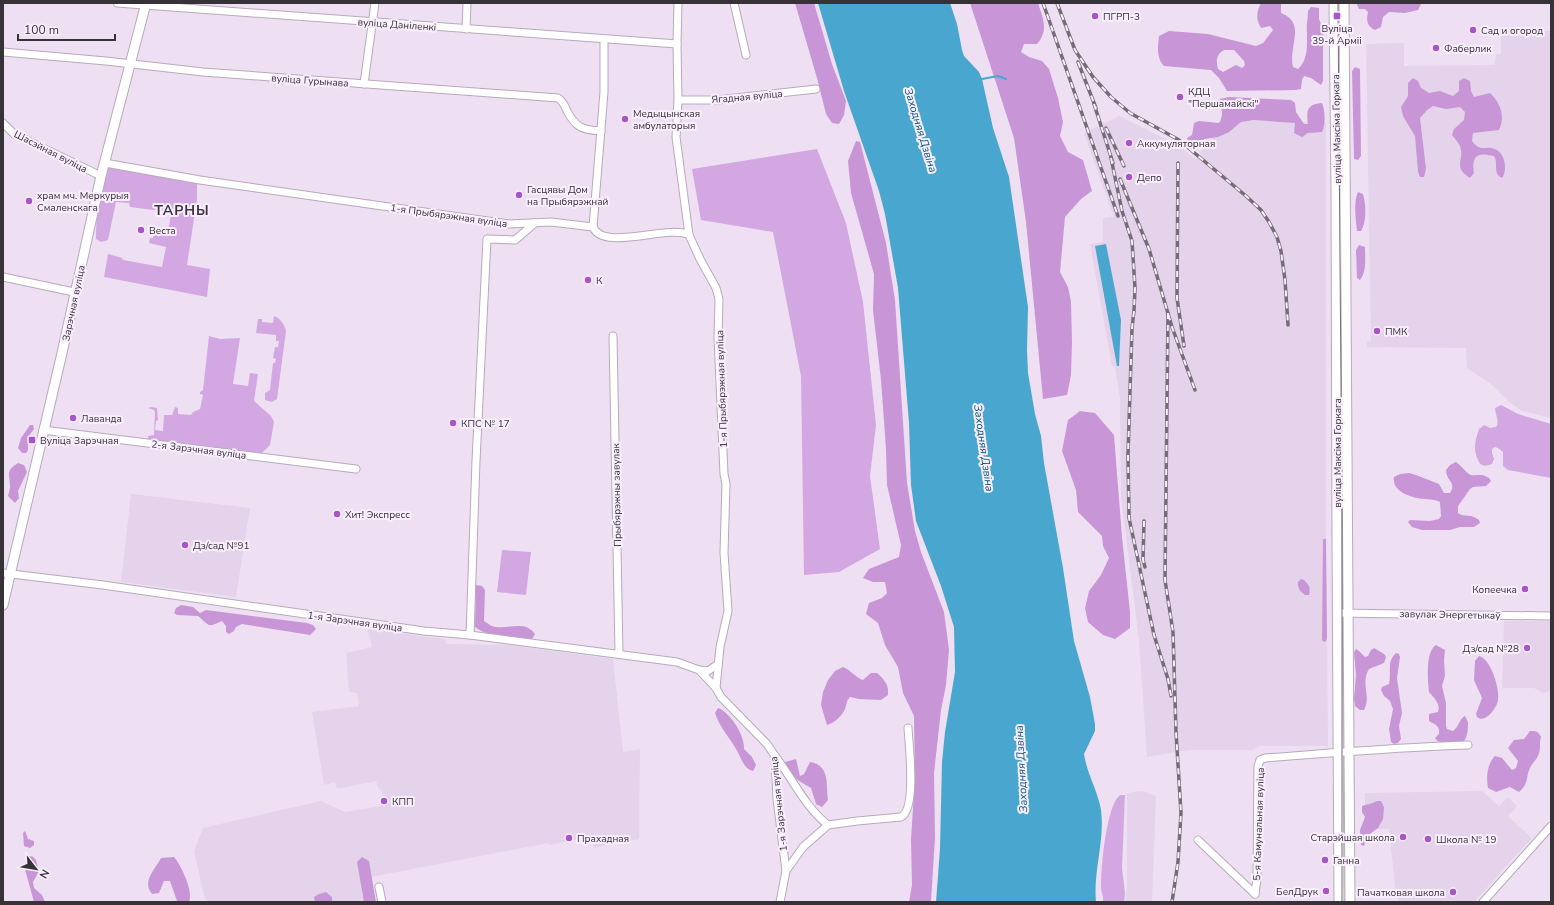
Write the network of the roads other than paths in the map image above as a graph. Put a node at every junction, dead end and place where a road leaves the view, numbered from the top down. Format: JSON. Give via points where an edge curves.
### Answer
{"nodes":[{"id":1,"x":117,"y":3,"type":"edge"},
{"id":2,"x":375,"y":3,"type":"edge"},
{"id":3,"x":467,"y":3,"type":"edge"},
{"id":4,"x":678,"y":3,"type":"edge"},
{"id":5,"x":734,"y":3,"type":"edge"},
{"id":6,"x":1334,"y":3,"type":"edge"},
{"id":7,"x":1344,"y":3,"type":"edge"},
{"id":8,"x":146,"y":4,"type":"edge"},
{"id":9,"x":373,"y":22,"type":"junction"},
{"id":10,"x":466,"y":29,"type":"junction"},
{"id":11,"x":604,"y":40,"type":"junction"},
{"id":12,"x":677,"y":44,"type":"junction"},
{"id":13,"x":3,"y":52,"type":"edge"},
{"id":14,"x":746,"y":55,"type":"dead end"},
{"id":15,"x":131,"y":64,"type":"junction"},
{"id":16,"x":364,"y":84,"type":"junction"},
{"id":17,"x":816,"y":89,"type":"dead end"},
{"id":18,"x":1340,"y":94,"type":"junction"},
{"id":19,"x":678,"y":100,"type":"junction"},
{"id":20,"x":3,"y":123,"type":"edge"},
{"id":21,"x":601,"y":131,"type":"junction"},
{"id":22,"x":105,"y":163,"type":"junction"},
{"id":23,"x":101,"y":176,"type":"junction"},
{"id":24,"x":1341,"y":187,"type":"junction"},
{"id":25,"x":535,"y":223,"type":"junction"},
{"id":26,"x":593,"y":227,"type":"junction"},
{"id":27,"x":689,"y":235,"type":"junction"},
{"id":28,"x":3,"y":277,"type":"edge"},
{"id":29,"x":74,"y":292,"type":"junction"},
{"id":30,"x":613,"y":336,"type":"dead end"},
{"id":31,"x":43,"y":430,"type":"junction"},
{"id":32,"x":356,"y":469,"type":"dead end"},
{"id":33,"x":1336,"y":538,"type":"junction"},
{"id":34,"x":1348,"y":538,"type":"junction"},
{"id":35,"x":7,"y":573,"type":"edge"},
{"id":36,"x":3,"y":605,"type":"edge"},
{"id":37,"x":1337,"y":613,"type":"junction"},
{"id":38,"x":1348,"y":613,"type":"junction"},
{"id":39,"x":1551,"y":616,"type":"edge"},
{"id":40,"x":470,"y":635,"type":"junction"},
{"id":41,"x":619,"y":653,"type":"junction"},
{"id":42,"x":718,"y":664,"type":"junction"},
{"id":43,"x":699,"y":670,"type":"junction"},
{"id":44,"x":716,"y":688,"type":"junction"},
{"id":45,"x":908,"y":728,"type":"dead end"},
{"id":46,"x":1468,"y":745,"type":"dead end"},
{"id":47,"x":1348,"y":751,"type":"junction"},
{"id":48,"x":1338,"y":752,"type":"junction"},
{"id":49,"x":775,"y":756,"type":"junction"},
{"id":50,"x":828,"y":825,"type":"junction"},
{"id":51,"x":1551,"y":826,"type":"edge"},
{"id":52,"x":1198,"y":840,"type":"dead end"},
{"id":53,"x":786,"y":871,"type":"junction"},
{"id":54,"x":379,"y":887,"type":"dead end"},
{"id":55,"x":382,"y":902,"type":"edge"},
{"id":56,"x":780,"y":902,"type":"edge"},
{"id":57,"x":1339,"y":902,"type":"edge"},
{"id":58,"x":1350,"y":902,"type":"edge"},
{"id":59,"x":1483,"y":902,"type":"edge"}],
"edges":[{"from":1,"to":8,"type":"street","name":"вуліца Даніленкі"},
{"from":2,"to":9,"type":"street"},
{"from":3,"to":10,"type":"street"},
{"from":4,"to":12,"type":"street"},
{"from":5,"to":14,"type":"street"},
{"from":6,"to":18,"type":"main road","name":"вуліца Максіма Горкага"},
{"from":7,"to":18,"type":"main road","name":"вуліца Максіма Горкага"},
{"from":8,"to":9,"type":"street","name":"вуліца Даніленкі"},
{"from":8,"to":15,"type":"main road","name":"Зарэчная вуліца"},
{"from":9,"to":10,"type":"street","name":"вуліца Даніленкі"},
{"from":9,"to":16,"type":"street"},
{"from":10,"to":11,"type":"street","name":"вуліца Даніленкі"},
{"from":11,"to":12,"type":"street","name":"вуліца Даніленкі"},
{"from":11,"to":21,"type":"street"},
{"from":12,"to":19,"type":"street"},
{"from":13,"to":15,"type":"street","name":"вуліца Гурынава"},
{"from":15,"to":16,"type":"street","name":"вуліца Гурынава"},
{"from":15,"to":22,"type":"main road","name":"Зарэчная вуліца"},
{"from":16,"to":21,"type":"street","name":"вуліца Гурынава","via":[[558,98],[578,126],[586,130]]},
{"from":17,"to":19,"type":"street","name":"Ягадная вуліца","via":[[718,100]]},
{"from":18,"to":24,"type":"main road","name":"вуліца Максіма Горкага"},
{"from":19,"to":27,"type":"street","via":[[676,137]]},
{"from":20,"to":23,"type":"street","name":"Шасэйная вуліца","via":[[14,134]]},
{"from":21,"to":26,"type":"street"},
{"from":22,"to":23,"type":"main road","name":"Зарэчная вуліца"},
{"from":22,"to":25,"type":"street","name":"1-я Прыбярэжная вуліца","via":[[200,180],[509,224]]},
{"from":23,"to":29,"type":"main road","name":"Зарэчная вуліца"},
{"from":24,"to":33,"type":"main road","name":"вуліца Максіма Горкага"},
{"from":24,"to":34,"type":"main road","name":"вуліца Максіма Горкага"},
{"from":25,"to":26,"type":"street","name":"1-я Прыбярэжная вуліца","via":[[551,222]]},
{"from":25,"to":40,"type":"street","via":[[515,240],[487,239]]},
{"from":26,"to":27,"type":"street","name":"1-я Прыбярэжная вуліца","via":[[599,235],[623,238],[675,231]]},
{"from":27,"to":42,"type":"street","name":"1-я Прыбярэжная вуліца","via":[[719,299],[718,337],[726,484],[724,553],[728,611]]},
{"from":28,"to":29,"type":"street"},
{"from":29,"to":31,"type":"main road","name":"Зарэчная вуліца"},
{"from":30,"to":41,"type":"street","name":"Прыбярэжны завулак"},
{"from":31,"to":32,"type":"street","name":"2-я Зарэчная вуліца"},
{"from":31,"to":35,"type":"main road","name":"Зарэчная вуліца"},
{"from":33,"to":34,"type":"street"},
{"from":33,"to":37,"type":"main road","name":"вуліца Максіма Горкага"},
{"from":34,"to":38,"type":"main road","name":"вуліца Максіма Горкага"},
{"from":35,"to":36,"type":"main road","name":"Зарэчная вуліца"},
{"from":35,"to":40,"type":"street","name":"1-я Зарэчная вуліца","via":[[424,631]]},
{"from":37,"to":38,"type":"street","name":"завулак Энергетыкаў"},
{"from":37,"to":48,"type":"main road","name":"вуліца Максіма Горкага"},
{"from":38,"to":39,"type":"street","name":"завулак Энергетыкаў"},
{"from":38,"to":47,"type":"main road","name":"вуліца Максіма Горкага"},
{"from":40,"to":41,"type":"street","name":"1-я Зарэчная вуліца"},
{"from":41,"to":43,"type":"street","name":"1-я Зарэчная вуліца","via":[[677,662]]},
{"from":42,"to":43,"type":"street","via":[[708,671]]},
{"from":42,"to":44,"type":"street","name":"1-я Прыбярэжная вуліца"},
{"from":43,"to":44,"type":"street","name":"1-я Зарэчная вуліца"},
{"from":44,"to":49,"type":"street","name":"1-я Зарэчная вуліца","via":[[721,697],[767,744]]},
{"from":45,"to":50,"type":"street","via":[[910,794],[904,815]]},
{"from":46,"to":47,"type":"street"},
{"from":47,"to":48,"type":"street"},
{"from":47,"to":58,"type":"main road","name":"вуліца Максіма Горкага"},
{"from":48,"to":52,"type":"street","name":"5-я Камунальная вуліца","via":[[1260,760],[1255,894]]},
{"from":48,"to":57,"type":"main road","name":"вуліца Максіма Горкага"},
{"from":49,"to":50,"type":"street","via":[[794,785]]},
{"from":49,"to":53,"type":"street","name":"1-я Зарэчная вуліца","via":[[777,799]]},
{"from":50,"to":53,"type":"street","via":[[803,847]]},
{"from":51,"to":59,"type":"street"},
{"from":53,"to":56,"type":"street"},
{"from":54,"to":55,"type":"street"}]}
